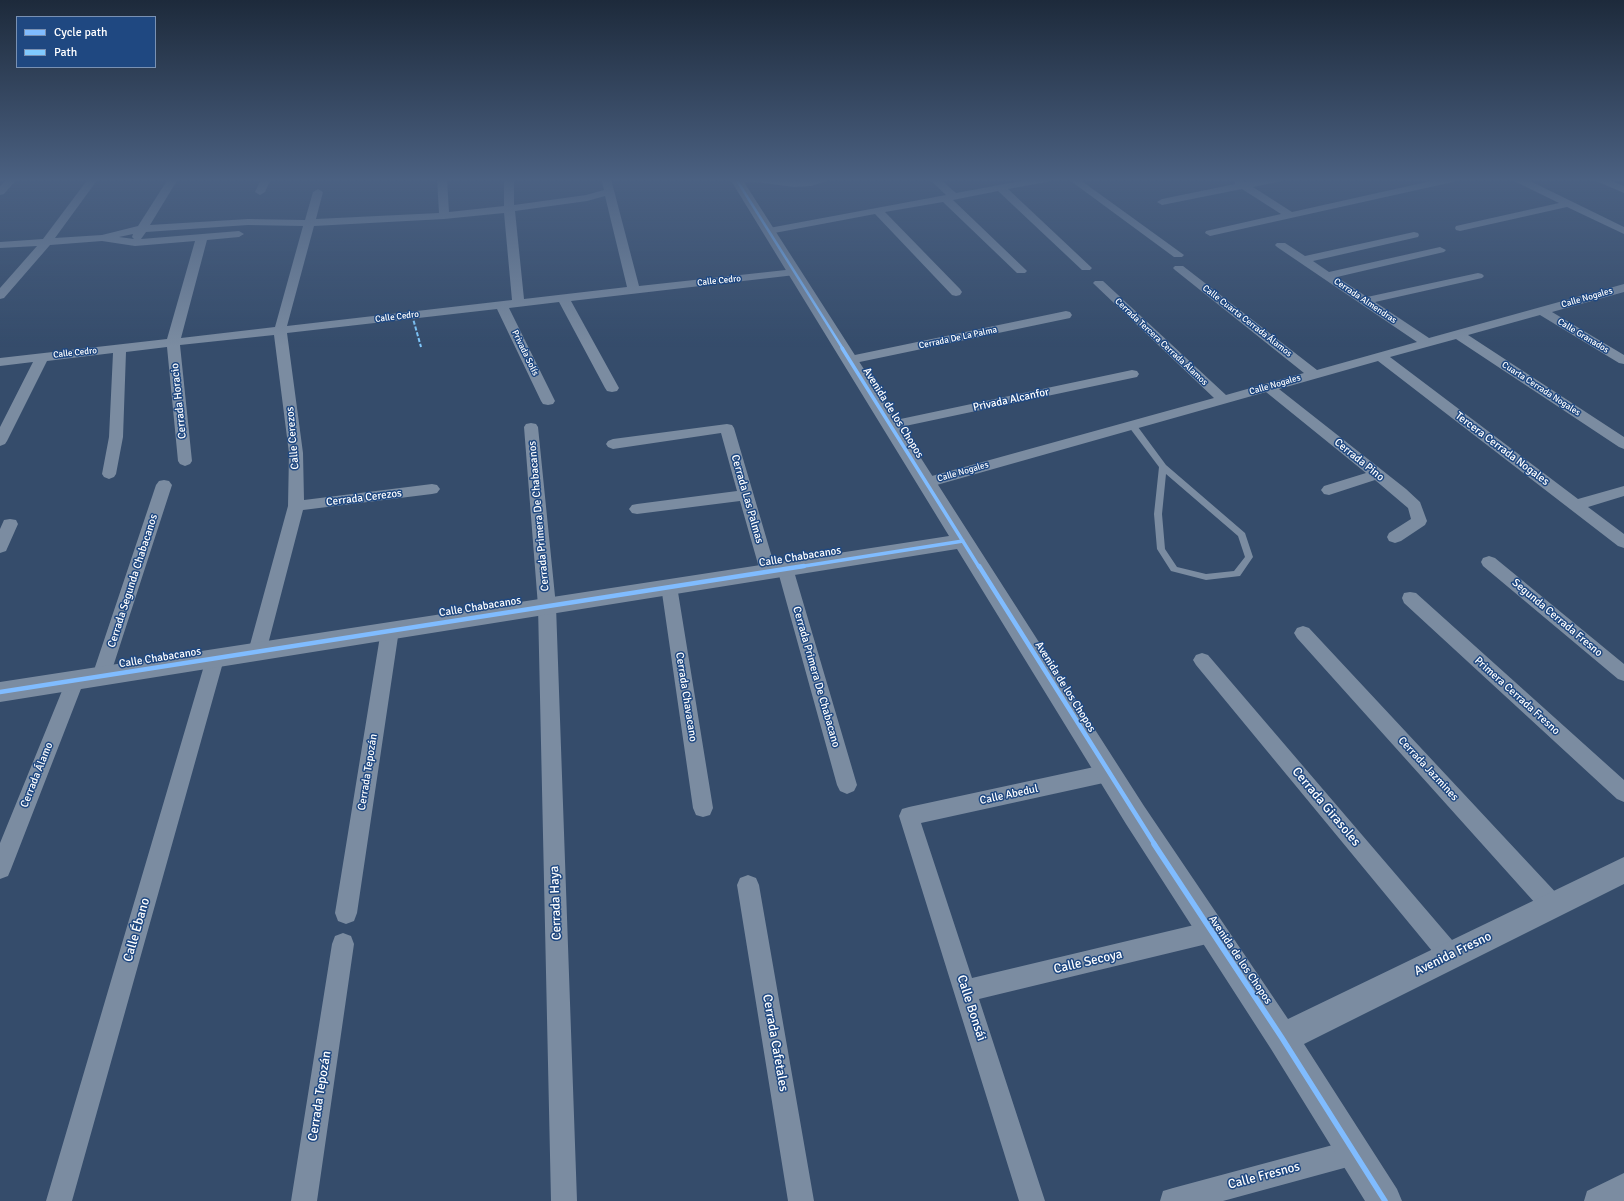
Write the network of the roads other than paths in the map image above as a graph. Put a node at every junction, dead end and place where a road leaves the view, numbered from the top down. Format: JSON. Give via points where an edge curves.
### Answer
{"nodes":[{"id":1,"x":51,"y":235,"type":"edge"},
{"id":2,"x":116,"y":235,"type":"edge"},
{"id":3,"x":139,"y":235,"type":"edge"},
{"id":4,"x":230,"y":235,"type":"edge"},
{"id":5,"x":305,"y":235,"type":"edge"},
{"id":6,"x":511,"y":235,"type":"edge"},
{"id":7,"x":620,"y":235,"type":"edge"},
{"id":8,"x":772,"y":235,"type":"edge"},
{"id":9,"x":901,"y":235,"type":"edge"},
{"id":10,"x":986,"y":235,"type":"edge"},
{"id":11,"x":1051,"y":235,"type":"edge"},
{"id":12,"x":1150,"y":235,"type":"edge"},
{"id":13,"x":1414,"y":235,"type":"dead end"},
{"id":14,"x":102,"y":238,"type":"junction"},
{"id":15,"x":202,"y":238,"type":"junction"},
{"id":16,"x":47,"y":241,"type":"junction"},
{"id":17,"x":135,"y":243,"type":"junction"},
{"id":18,"x":0,"y":245,"type":"edge"},
{"id":19,"x":1281,"y":245,"type":"dead end"},
{"id":20,"x":1440,"y":250,"type":"dead end"},
{"id":21,"x":1178,"y":255,"type":"dead end"},
{"id":22,"x":1304,"y":260,"type":"junction"},
{"id":23,"x":1086,"y":268,"type":"dead end"},
{"id":24,"x":1179,"y":268,"type":"dead end"},
{"id":25,"x":1021,"y":271,"type":"dead end"},
{"id":26,"x":795,"y":272,"type":"junction"},
{"id":27,"x":1327,"y":276,"type":"junction"},
{"id":28,"x":1478,"y":276,"type":"dead end"},
{"id":29,"x":1099,"y":284,"type":"dead end"},
{"id":30,"x":634,"y":290,"type":"junction"},
{"id":31,"x":1623,"y":290,"type":"edge"},
{"id":32,"x":956,"y":292,"type":"dead end"},
{"id":33,"x":0,"y":295,"type":"edge"},
{"id":34,"x":563,"y":298,"type":"junction"},
{"id":35,"x":1365,"y":301,"type":"junction"},
{"id":36,"x":518,"y":303,"type":"junction"},
{"id":37,"x":501,"y":305,"type":"junction"},
{"id":38,"x":1542,"y":311,"type":"junction"},
{"id":39,"x":1066,"y":315,"type":"dead end"},
{"id":40,"x":280,"y":330,"type":"junction"},
{"id":41,"x":1459,"y":335,"type":"junction"},
{"id":42,"x":173,"y":342,"type":"junction"},
{"id":43,"x":1427,"y":343,"type":"junction"},
{"id":44,"x":120,"y":348,"type":"junction"},
{"id":45,"x":1380,"y":356,"type":"junction"},
{"id":46,"x":42,"y":357,"type":"junction"},
{"id":47,"x":850,"y":360,"type":"junction"},
{"id":48,"x":1624,"y":360,"type":"edge"},
{"id":49,"x":0,"y":362,"type":"edge"},
{"id":50,"x":1132,"y":374,"type":"dead end"},
{"id":51,"x":1314,"y":374,"type":"junction"},
{"id":52,"x":1268,"y":387,"type":"junction"},
{"id":53,"x":612,"y":388,"type":"dead end"},
{"id":54,"x":1224,"y":400,"type":"junction"},
{"id":55,"x":548,"y":401,"type":"dead end"},
{"id":56,"x":891,"y":425,"type":"junction"},
{"id":57,"x":1132,"y":425,"type":"junction"},
{"id":58,"x":531,"y":427,"type":"dead end"},
{"id":59,"x":0,"y":440,"type":"edge"},
{"id":60,"x":613,"y":444,"type":"dead end"},
{"id":61,"x":1624,"y":444,"type":"edge"},
{"id":62,"x":185,"y":461,"type":"dead end"},
{"id":63,"x":1163,"y":467,"type":"junction"},
{"id":64,"x":109,"y":474,"type":"dead end"},
{"id":65,"x":1377,"y":474,"type":"junction"},
{"id":66,"x":926,"y":482,"type":"junction"},
{"id":67,"x":164,"y":485,"type":"dead end"},
{"id":68,"x":432,"y":489,"type":"dead end"},
{"id":69,"x":1329,"y":490,"type":"dead end"},
{"id":70,"x":1624,"y":491,"type":"edge"},
{"id":71,"x":746,"y":495,"type":"junction"},
{"id":72,"x":1576,"y":505,"type":"junction"},
{"id":73,"x":296,"y":506,"type":"junction"},
{"id":74,"x":637,"y":509,"type":"dead end"},
{"id":75,"x":10,"y":524,"type":"dead end"},
{"id":76,"x":1395,"y":537,"type":"dead end"},
{"id":77,"x":963,"y":541,"type":"junction"},
{"id":78,"x":1624,"y":542,"type":"edge"},
{"id":79,"x":0,"y":547,"type":"edge"},
{"id":80,"x":1489,"y":562,"type":"dead end"},
{"id":81,"x":776,"y":569,"type":"junction"},
{"id":82,"x":669,"y":586,"type":"junction"},
{"id":83,"x":1410,"y":598,"type":"dead end"},
{"id":84,"x":547,"y":606,"type":"junction"},
{"id":85,"x":390,"y":630,"type":"junction"},
{"id":86,"x":1303,"y":633,"type":"dead end"},
{"id":87,"x":257,"y":652,"type":"junction"},
{"id":88,"x":215,"y":659,"type":"junction"},
{"id":89,"x":1202,"y":660,"type":"dead end"},
{"id":90,"x":1624,"y":674,"type":"edge"},
{"id":91,"x":102,"y":676,"type":"junction"},
{"id":92,"x":75,"y":681,"type":"junction"},
{"id":93,"x":0,"y":692,"type":"edge"},
{"id":94,"x":1108,"y":773,"type":"junction"},
{"id":95,"x":847,"y":785,"type":"dead end"},
{"id":96,"x":1624,"y":794,"type":"edge"},
{"id":97,"x":703,"y":808,"type":"dead end"},
{"id":98,"x":909,"y":816,"type":"joint"},
{"id":99,"x":0,"y":869,"type":"edge"},
{"id":100,"x":1620,"y":877,"type":"edge"},
{"id":101,"x":748,"y":885,"type":"dead end"},
{"id":102,"x":1552,"y":905,"type":"junction"},
{"id":103,"x":346,"y":913,"type":"dead end"},
{"id":104,"x":1211,"y":932,"type":"junction"},
{"id":105,"x":343,"y":944,"type":"dead end"},
{"id":106,"x":1450,"y":955,"type":"junction"},
{"id":107,"x":965,"y":991,"type":"junction"},
{"id":108,"x":1282,"y":1038,"type":"junction"},
{"id":109,"x":1355,"y":1152,"type":"junction"},
{"id":110,"x":1624,"y":1186,"type":"edge"},
{"id":111,"x":1189,"y":1199,"type":"edge"},
{"id":112,"x":59,"y":1201,"type":"edge"},
{"id":113,"x":304,"y":1201,"type":"edge"},
{"id":114,"x":564,"y":1201,"type":"edge"},
{"id":115,"x":801,"y":1201,"type":"edge"},
{"id":116,"x":1032,"y":1201,"type":"edge"},
{"id":117,"x":1385,"y":1201,"type":"edge"},
{"id":118,"x":1597,"y":1201,"type":"edge"}],
"edges":[{"from":1,"to":16,"type":"street"},
{"from":2,"to":14,"type":"street"},
{"from":3,"to":17,"type":"street"},
{"from":4,"to":15,"type":"street"},
{"from":5,"to":40,"type":"street","name":"Calle Cerezos"},
{"from":6,"to":36,"type":"street"},
{"from":7,"to":30,"type":"street"},
{"from":8,"to":26,"type":"street","name":"Avenida de los Chopos"},
{"from":9,"to":32,"type":"street"},
{"from":10,"to":25,"type":"street"},
{"from":11,"to":23,"type":"street"},
{"from":12,"to":21,"type":"street"},
{"from":13,"to":22,"type":"street"},
{"from":14,"to":16,"type":"street"},
{"from":14,"to":17,"type":"street"},
{"from":15,"to":17,"type":"street"},
{"from":15,"to":42,"type":"street"},
{"from":16,"to":18,"type":"street"},
{"from":16,"to":33,"type":"street"},
{"from":19,"to":22,"type":"street","name":"Cerrada Almendras"},
{"from":20,"to":27,"type":"street"},
{"from":22,"to":27,"type":"street","name":"Cerrada Almendras"},
{"from":24,"to":51,"type":"street","name":"Calle Cuarta Cerrada Álamos"},
{"from":26,"to":30,"type":"street","name":"Calle Cedro"},
{"from":26,"to":47,"type":"street","name":"Avenida de los Chopos"},
{"from":27,"to":35,"type":"street","name":"Cerrada Almendras"},
{"from":28,"to":35,"type":"street"},
{"from":29,"to":54,"type":"street","name":"Cerrada Tercera Cerrada Álamos"},
{"from":30,"to":34,"type":"street","name":"Calle Cedro"},
{"from":31,"to":38,"type":"street","name":"Calle Nogales"},
{"from":34,"to":36,"type":"street","name":"Calle Cedro"},
{"from":34,"to":53,"type":"street"},
{"from":35,"to":43,"type":"street","name":"Cerrada Almendras"},
{"from":36,"to":37,"type":"street","name":"Calle Cedro"},
{"from":37,"to":40,"type":"street","name":"Calle Cedro"},
{"from":37,"to":55,"type":"street","name":"Privada Solís"},
{"from":38,"to":41,"type":"street","name":"Calle Nogales"},
{"from":38,"to":48,"type":"street","name":"Calle Granados"},
{"from":39,"to":47,"type":"street","name":"Cerrada De La Palma"},
{"from":40,"to":42,"type":"street","name":"Calle Cedro"},
{"from":40,"to":73,"type":"street","name":"Calle Cerezos","via":[[296,453]]},
{"from":41,"to":43,"type":"street","name":"Calle Nogales"},
{"from":41,"to":61,"type":"street","name":"Cuarta Cerrada Nogales"},
{"from":42,"to":44,"type":"street","name":"Calle Cedro"},
{"from":42,"to":62,"type":"street","name":"Cerrada Horacio"},
{"from":43,"to":45,"type":"street","name":"Calle Nogales"},
{"from":44,"to":46,"type":"street","name":"Calle Cedro"},
{"from":44,"to":64,"type":"street","via":[[116,437]]},
{"from":45,"to":51,"type":"street","name":"Calle Nogales"},
{"from":45,"to":72,"type":"street","name":"Tercera Cerrada Nogales"},
{"from":46,"to":49,"type":"street","name":"Calle Cedro"},
{"from":46,"to":59,"type":"street"},
{"from":47,"to":56,"type":"street","name":"Avenida de los Chopos"},
{"from":50,"to":56,"type":"street","name":"Privada Alcanfor"},
{"from":51,"to":52,"type":"street","name":"Calle Nogales"},
{"from":52,"to":54,"type":"street","name":"Calle Nogales"},
{"from":52,"to":65,"type":"street","name":"Cerrada Pino"},
{"from":54,"to":57,"type":"street","name":"Calle Nogales"},
{"from":56,"to":66,"type":"street","name":"Avenida de los Chopos"},
{"from":57,"to":63,"type":"lane"},
{"from":57,"to":66,"type":"street","name":"Calle Nogales"},
{"from":58,"to":84,"type":"street","name":"Cerrada Primera De Chabacanos"},
{"from":60,"to":71,"type":"street","name":"Cerrada Las Palmas","via":[[727,428]]},
{"from":63,"to":63,"type":"lane","via":[[1242,535],[1249,557],[1237,574],[1206,577],[1174,569],[1161,549],[1158,514]]},
{"from":65,"to":69,"type":"street"},
{"from":65,"to":76,"type":"street","name":"Cerrada Pino","via":[[1415,506],[1419,522]]},
{"from":66,"to":77,"type":"street","name":"Avenida de los Chopos"},
{"from":67,"to":91,"type":"street","name":"Cerrada Segunda Chabacanos"},
{"from":68,"to":73,"type":"street","name":"Cerrada Cerezos"},
{"from":70,"to":72,"type":"street"},
{"from":71,"to":74,"type":"street"},
{"from":71,"to":81,"type":"street","name":"Cerrada Las Palmas"},
{"from":72,"to":78,"type":"street","name":"Tercera Cerrada Nogales"},
{"from":73,"to":87,"type":"street","name":"Calle Cerezos"},
{"from":75,"to":79,"type":"street"},
{"from":77,"to":81,"type":"street","name":"Calle Chabacanos"},
{"from":77,"to":94,"type":"street","name":"Avenida de los Chopos"},
{"from":80,"to":90,"type":"street","name":"Segunda Cerrada Fresno"},
{"from":81,"to":82,"type":"street","name":"Calle Chabacanos"},
{"from":81,"to":95,"type":"street","name":"Cerrada Primera De Chabacano"},
{"from":82,"to":84,"type":"street","name":"Calle Chabacanos"},
{"from":82,"to":97,"type":"street","name":"Cerrada Chavacano"},
{"from":83,"to":96,"type":"street","name":"Primera Cerrada Fresno"},
{"from":84,"to":85,"type":"street","name":"Calle Chabacanos"},
{"from":84,"to":114,"type":"street","name":"Cerrada Haya"},
{"from":85,"to":87,"type":"street","name":"Calle Chabacanos"},
{"from":85,"to":103,"type":"street","name":"Cerrada Tepozán"},
{"from":86,"to":102,"type":"street","name":"Cerrada Jazmines"},
{"from":87,"to":88,"type":"street","name":"Calle Chabacanos"},
{"from":88,"to":91,"type":"street","name":"Calle Chabacanos"},
{"from":88,"to":112,"type":"street","name":"Calle Ébano"},
{"from":89,"to":106,"type":"street","name":"Cerrada Girasoles"},
{"from":91,"to":92,"type":"street","name":"Calle Chabacanos"},
{"from":92,"to":93,"type":"street","name":"Calle Chabacanos"},
{"from":92,"to":99,"type":"street","name":"Cerrada Álamo"},
{"from":94,"to":98,"type":"street","name":"Calle Abedul"},
{"from":94,"to":104,"type":"street","name":"Avenida de los Chopos"},
{"from":98,"to":107,"type":"street","name":"Calle Bonsái"},
{"from":100,"to":102,"type":"street","name":"Avenida Fresno"},
{"from":101,"to":115,"type":"street","name":"Cerrada Cafetales"},
{"from":102,"to":106,"type":"street","name":"Avenida Fresno"},
{"from":104,"to":107,"type":"street","name":"Calle Secoya"},
{"from":104,"to":108,"type":"street","name":"Avenida de los Chopos"},
{"from":105,"to":113,"type":"street","name":"Cerrada Tepozán"},
{"from":106,"to":108,"type":"street","name":"Avenida Fresno"},
{"from":107,"to":116,"type":"street","name":"Calle Bonsái"},
{"from":108,"to":109,"type":"street","name":"Avenida de los Chopos"},
{"from":109,"to":111,"type":"street","name":"Calle Fresnos"},
{"from":109,"to":117,"type":"street","name":"Avenida de los Chopos"},
{"from":110,"to":118,"type":"street"}]}
